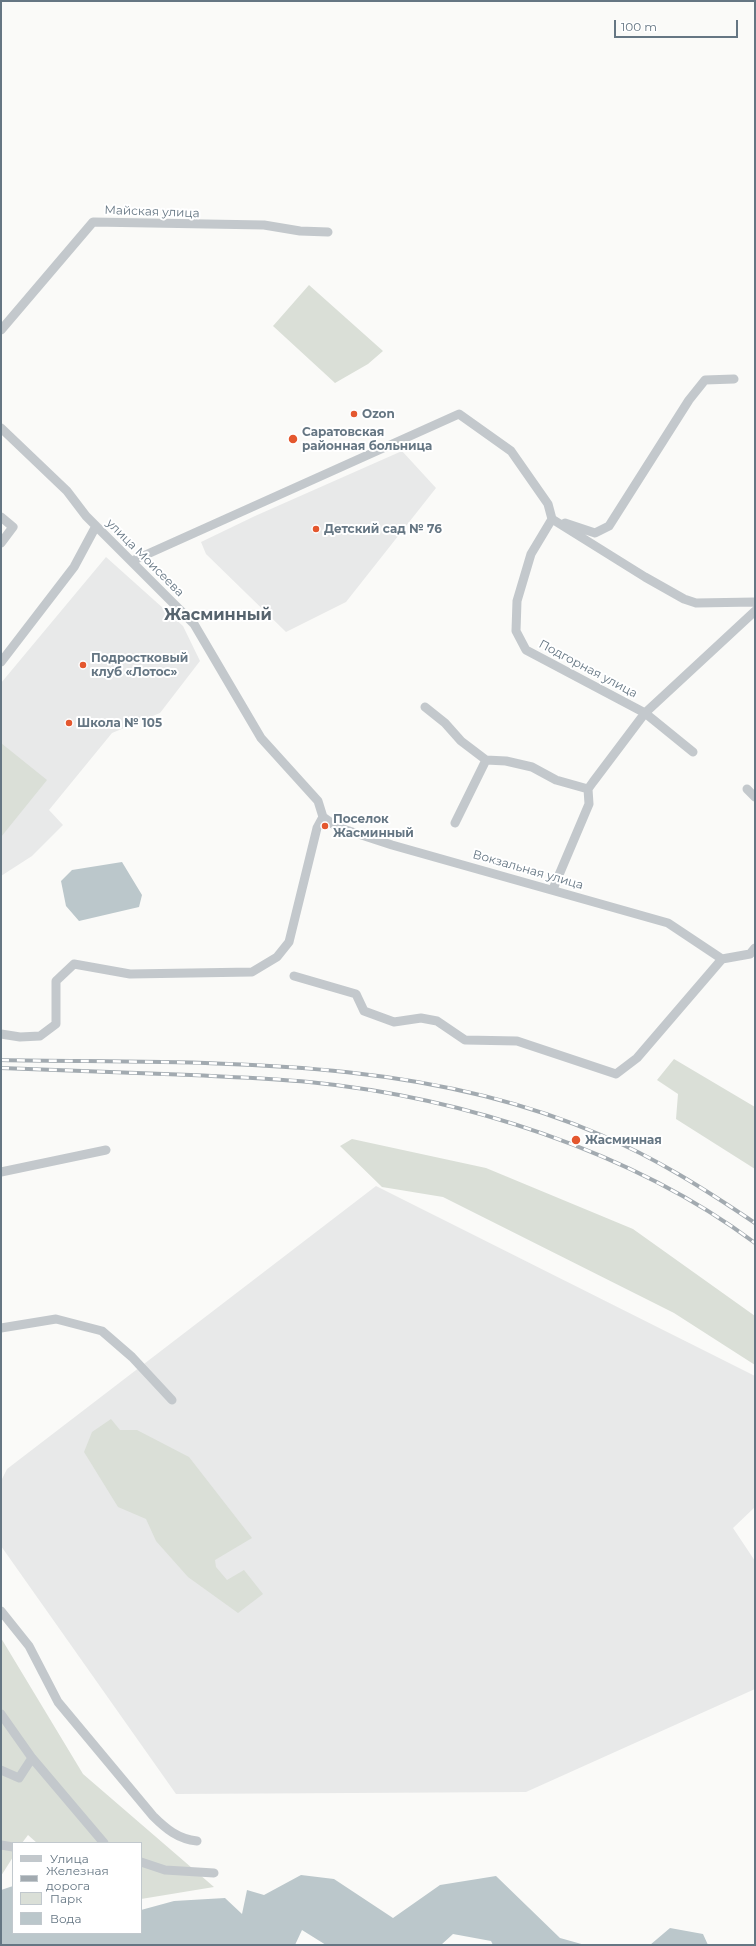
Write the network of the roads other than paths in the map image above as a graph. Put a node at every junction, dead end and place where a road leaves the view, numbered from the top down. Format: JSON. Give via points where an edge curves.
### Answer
{"nodes":[{"id":1,"x":328,"y":232,"type":"dead end"},
{"id":2,"x":1,"y":330,"type":"edge"},
{"id":3,"x":734,"y":379,"type":"dead end"},
{"id":4,"x":1,"y":428,"type":"edge"},
{"id":5,"x":1,"y":517,"type":"edge"},
{"id":6,"x":552,"y":519,"type":"junction"},
{"id":7,"x":96,"y":526,"type":"junction"},
{"id":8,"x":1,"y":543,"type":"edge"},
{"id":9,"x":132,"y":561,"type":"junction"},
{"id":10,"x":755,"y":602,"type":"edge"},
{"id":11,"x":755,"y":611,"type":"edge"},
{"id":12,"x":1,"y":662,"type":"edge"},
{"id":13,"x":425,"y":707,"type":"dead end"},
{"id":14,"x":645,"y":713,"type":"junction"},
{"id":15,"x":693,"y":752,"type":"dead end"},
{"id":16,"x":486,"y":760,"type":"junction"},
{"id":17,"x":588,"y":789,"type":"junction"},
{"id":18,"x":747,"y":789,"type":"dead end"},
{"id":19,"x":755,"y":797,"type":"edge"},
{"id":20,"x":323,"y":817,"type":"junction"},
{"id":21,"x":455,"y":823,"type":"dead end"},
{"id":22,"x":553,"y":889,"type":"junction"},
{"id":23,"x":753,"y":953,"type":"edge"},
{"id":24,"x":722,"y":959,"type":"junction"},
{"id":25,"x":294,"y":976,"type":"dead end"},
{"id":26,"x":1,"y":1034,"type":"edge"},
{"id":27,"x":106,"y":1150,"type":"dead end"},
{"id":28,"x":1,"y":1172,"type":"edge"},
{"id":29,"x":1,"y":1328,"type":"edge"},
{"id":30,"x":172,"y":1400,"type":"dead end"},
{"id":31,"x":1,"y":1611,"type":"edge"},
{"id":32,"x":1,"y":1714,"type":"edge"},
{"id":33,"x":32,"y":1758,"type":"junction"},
{"id":34,"x":1,"y":1770,"type":"edge"},
{"id":35,"x":197,"y":1840,"type":"dead end"},
{"id":36,"x":103,"y":1842,"type":"edge"},
{"id":37,"x":1,"y":1845,"type":"edge"},
{"id":38,"x":12,"y":1847,"type":"edge"},
{"id":39,"x":142,"y":1862,"type":"edge"},
{"id":40,"x":214,"y":1873,"type":"dead end"}],
"edges":[{"from":1,"to":2,"type":"street","name":"Майская улица","via":[[300,231],[264,225],[93,222]]},
{"from":3,"to":6,"type":"street","via":[[705,380],[689,400],[610,526],[595,533]]},
{"from":4,"to":7,"type":"street","name":"улица Моисеева","via":[[67,491]]},
{"from":5,"to":8,"type":"street","via":[[13,527]]},
{"from":6,"to":9,"type":"street","via":[[548,504],[511,451],[459,414]]},
{"from":6,"to":10,"type":"street","via":[[684,599],[696,603]]},
{"from":6,"to":14,"type":"street","name":"Подгорная улица","via":[[531,554],[517,601],[516,631],[526,650]]},
{"from":7,"to":9,"type":"street","name":"улица Моисеева"},
{"from":7,"to":12,"type":"street","via":[[74,567]]},
{"from":9,"to":20,"type":"street","name":"улица Моисеева","via":[[194,624],[260,738],[318,801]]},
{"from":11,"to":14,"type":"street"},
{"from":13,"to":16,"type":"street","via":[[445,723],[461,741]]},
{"from":14,"to":15,"type":"street","name":"Подгорная улица"},
{"from":14,"to":17,"type":"street"},
{"from":16,"to":17,"type":"street","via":[[532,767],[556,780]]},
{"from":16,"to":21,"type":"street"},
{"from":17,"to":22,"type":"street","via":[[589,804]]},
{"from":18,"to":19,"type":"street"},
{"from":20,"to":22,"type":"street","name":"Вокзальная улица","via":[[337,827],[392,845]]},
{"from":20,"to":26,"type":"street","via":[[317,828],[289,942],[277,957],[252,972],[130,974],[74,964],[56,981],[56,1024],[40,1036],[20,1037]]},
{"from":22,"to":24,"type":"street","name":"Вокзальная улица","via":[[668,922]]},
{"from":23,"to":24,"type":"street"},
{"from":24,"to":25,"type":"street","via":[[637,1058],[616,1074],[517,1041],[465,1040],[437,1021],[421,1018],[394,1022],[364,1011],[356,994]]},
{"from":27,"to":28,"type":"street"},
{"from":29,"to":30,"type":"street","via":[[56,1319],[102,1331],[132,1357]]},
{"from":31,"to":35,"type":"street","via":[[29,1646],[58,1702],[153,1816],[170,1832],[188,1840]]},
{"from":32,"to":33,"type":"street"},
{"from":33,"to":34,"type":"street","via":[[19,1778]]},
{"from":33,"to":36,"type":"street"},
{"from":37,"to":38,"type":"street"},
{"from":39,"to":40,"type":"street","via":[[165,1870]]}]}
